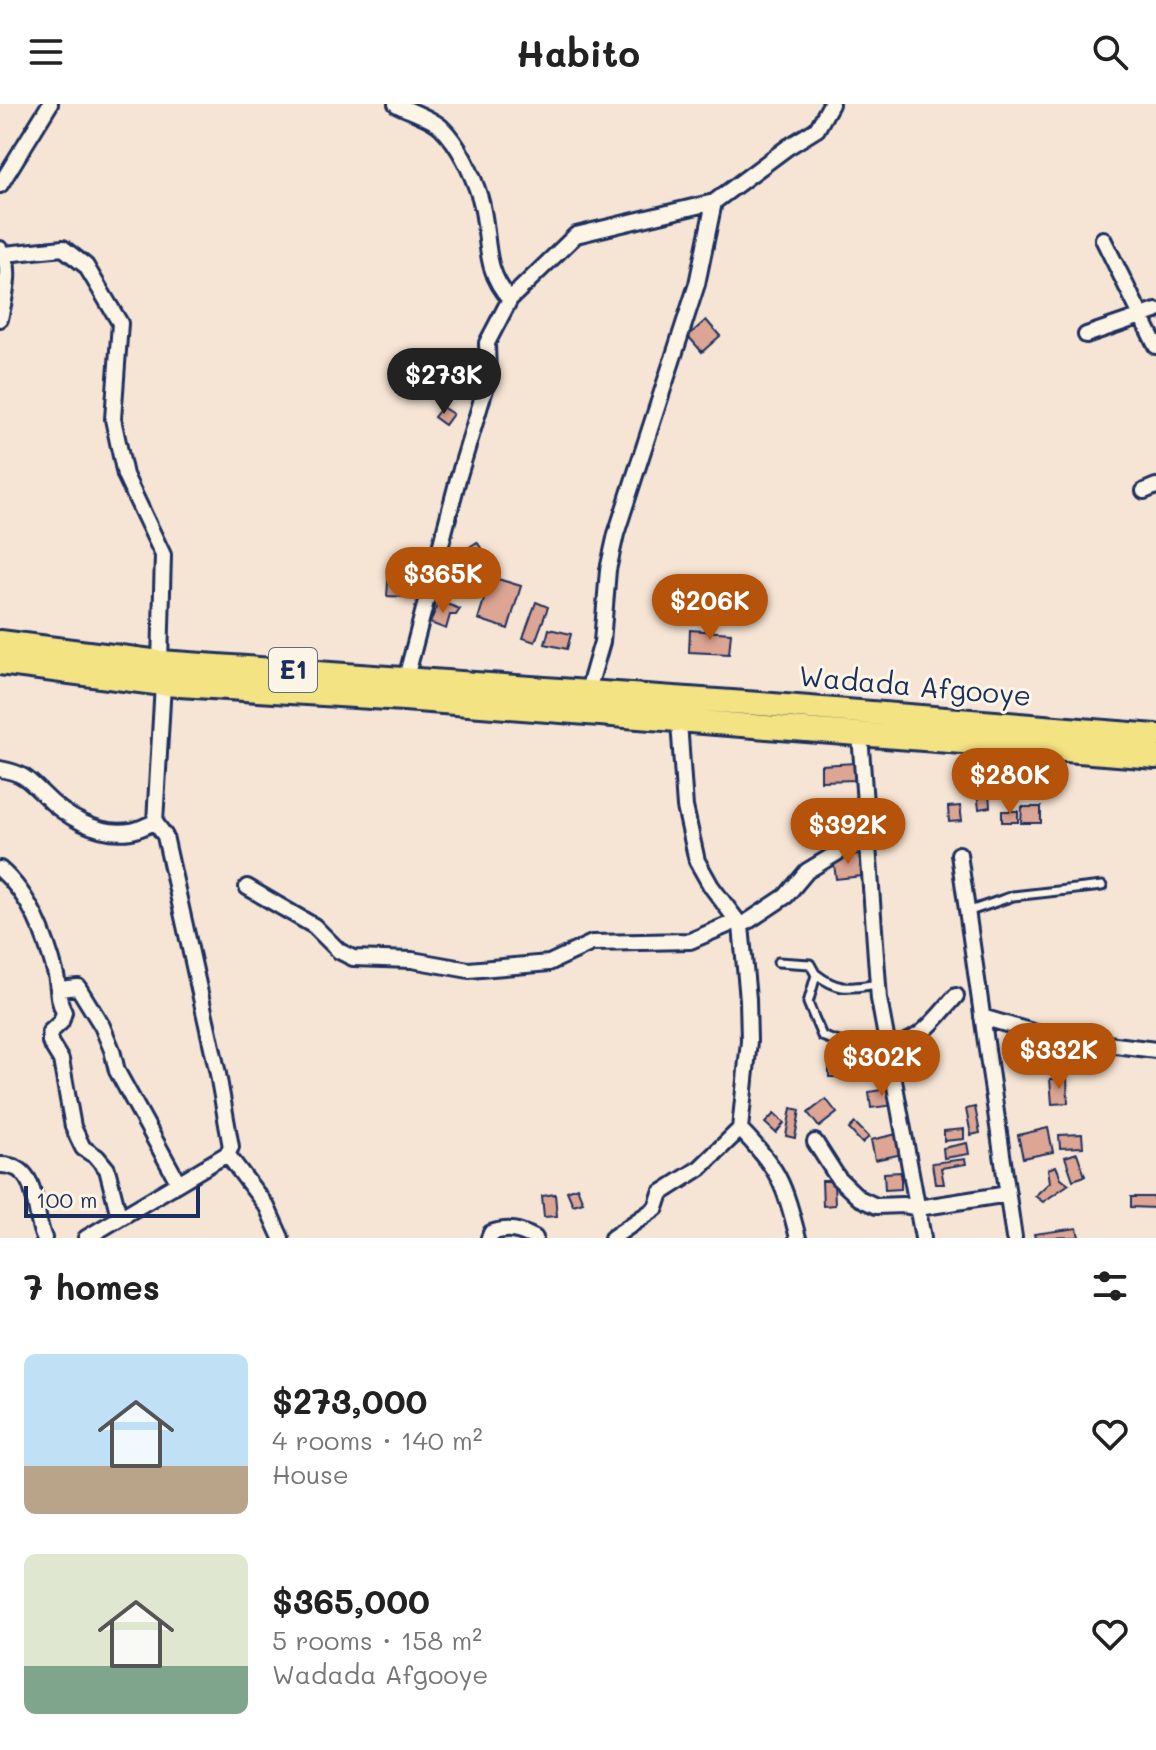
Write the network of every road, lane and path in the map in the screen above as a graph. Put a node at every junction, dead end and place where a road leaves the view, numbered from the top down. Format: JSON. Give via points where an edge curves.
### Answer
{"nodes":[{"id":1,"x":50,"y":104,"type":"edge"},
{"id":2,"x":396,"y":104,"type":"edge"},
{"id":3,"x":831,"y":104,"type":"edge"},
{"id":4,"x":0,"y":185,"type":"edge"},
{"id":5,"x":714,"y":202,"type":"junction"},
{"id":6,"x":1103,"y":239,"type":"dead end"},
{"id":7,"x":2,"y":251,"type":"edge"},
{"id":8,"x":510,"y":299,"type":"junction"},
{"id":9,"x":1156,"y":311,"type":"edge"},
{"id":10,"x":1140,"y":317,"type":"junction"},
{"id":11,"x":0,"y":319,"type":"edge"},
{"id":12,"x":1086,"y":335,"type":"dead end"},
{"id":13,"x":1156,"y":346,"type":"edge"},
{"id":14,"x":0,"y":642,"type":"edge"},
{"id":15,"x":0,"y":663,"type":"edge"},
{"id":16,"x":161,"y":673,"type":"junction"},
{"id":17,"x":406,"y":678,"type":"junction"},
{"id":18,"x":587,"y":694,"type":"junction"},
{"id":19,"x":679,"y":722,"type":"junction"},
{"id":20,"x":860,"y":734,"type":"junction"},
{"id":21,"x":1156,"y":736,"type":"edge"},
{"id":22,"x":1156,"y":757,"type":"edge"},
{"id":23,"x":0,"y":769,"type":"edge"},
{"id":24,"x":155,"y":822,"type":"junction"},
{"id":25,"x":867,"y":835,"type":"junction"},
{"id":26,"x":959,"y":854,"type":"dead end"},
{"id":27,"x":0,"y":869,"type":"edge"},
{"id":28,"x":1102,"y":886,"type":"dead end"},
{"id":29,"x":247,"y":887,"type":"dead end"},
{"id":30,"x":967,"y":912,"type":"junction"},
{"id":31,"x":739,"y":924,"type":"junction"},
{"id":32,"x":778,"y":962,"type":"dead end"},
{"id":33,"x":816,"y":974,"type":"junction"},
{"id":34,"x":878,"y":984,"type":"junction"},
{"id":35,"x":59,"y":989,"type":"junction"},
{"id":36,"x":956,"y":996,"type":"dead end"},
{"id":37,"x":982,"y":1017,"type":"junction"},
{"id":38,"x":887,"y":1044,"type":"junction"},
{"id":39,"x":1156,"y":1050,"type":"edge"},
{"id":40,"x":740,"y":1129,"type":"junction"},
{"id":41,"x":815,"y":1142,"type":"dead end"},
{"id":42,"x":227,"y":1154,"type":"junction"},
{"id":43,"x":0,"y":1165,"type":"edge"},
{"id":44,"x":178,"y":1182,"type":"junction"},
{"id":45,"x":1008,"y":1194,"type":"junction"},
{"id":46,"x":918,"y":1208,"type":"junction"},
{"id":47,"x":119,"y":1216,"type":"junction"},
{"id":48,"x":44,"y":1238,"type":"edge"},
{"id":49,"x":86,"y":1238,"type":"edge"},
{"id":50,"x":281,"y":1238,"type":"edge"},
{"id":51,"x":489,"y":1238,"type":"edge"},
{"id":52,"x":535,"y":1238,"type":"edge"},
{"id":53,"x":612,"y":1238,"type":"edge"},
{"id":54,"x":798,"y":1238,"type":"edge"},
{"id":55,"x":923,"y":1238,"type":"edge"},
{"id":56,"x":1014,"y":1238,"type":"edge"}],
"edges":[{"from":1,"to":4,"type":"street"},
{"from":2,"to":8,"type":"street","via":[[440,126],[464,159],[481,200],[497,286]]},
{"from":3,"to":5,"type":"street","via":[[817,129]]},
{"from":5,"to":8,"type":"street","via":[[576,235]]},
{"from":5,"to":18,"type":"street","via":[[697,284],[616,534],[602,642]]},
{"from":6,"to":10,"type":"street"},
{"from":7,"to":11,"type":"street","via":[[6,289]]},
{"from":7,"to":16,"type":"street","via":[[63,248],[86,266],[120,323],[113,419],[125,475],[163,555]]},
{"from":8,"to":17,"type":"street","via":[[487,343],[488,379]]},
{"from":9,"to":10,"type":"street"},
{"from":10,"to":12,"type":"street"},
{"from":10,"to":13,"type":"street"},
{"from":14,"to":16,"type":"highway","name":"Wadada Afgooye","number":"E1"},
{"from":15,"to":16,"type":"highway","name":"Wadada Afgooye","number":"E1"},
{"from":16,"to":17,"type":"highway","name":"Wadada Afgooye","number":"E1"},
{"from":16,"to":19,"type":"highway","name":"Wadada Afgooye","number":"E1"},
{"from":16,"to":24,"type":"street"},
{"from":17,"to":18,"type":"highway","name":"Wadada Afgooye","number":"E1"},
{"from":18,"to":21,"type":"highway","name":"Wadada Afgooye","number":"E1"},
{"from":19,"to":20,"type":"highway","name":"Wadada Afgooye","number":"E1"},
{"from":19,"to":31,"type":"street","via":[[685,807],[697,861]]},
{"from":20,"to":22,"type":"highway","name":"Wadada Afgooye","number":"E1"},
{"from":20,"to":25,"type":"street"},
{"from":23,"to":24,"type":"street","via":[[33,781],[68,815],[97,830],[132,831]]},
{"from":24,"to":42,"type":"street","via":[[165,836],[211,1044],[231,1147]]},
{"from":25,"to":31,"type":"street","via":[[807,871],[786,896]]},
{"from":25,"to":34,"type":"street"},
{"from":26,"to":30,"type":"street"},
{"from":27,"to":35,"type":"street","via":[[40,924]]},
{"from":28,"to":30,"type":"lane","via":[[1013,896]]},
{"from":29,"to":31,"type":"street","via":[[314,926],[353,958],[412,960],[469,970],[549,963],[592,943],[690,941]]},
{"from":30,"to":37,"type":"street"},
{"from":31,"to":40,"type":"street","via":[[749,1041]]},
{"from":32,"to":33,"type":"lane","via":[[810,964]]},
{"from":33,"to":34,"type":"lane","via":[[846,989]]},
{"from":33,"to":38,"type":"lane","via":[[808,1003],[822,1036],[863,1047]]},
{"from":34,"to":38,"type":"street"},
{"from":35,"to":44,"type":"street","via":[[78,987]]},
{"from":35,"to":47,"type":"street","via":[[64,1012],[50,1032],[50,1042],[61,1060],[73,1127],[83,1148],[107,1169]]},
{"from":36,"to":38,"type":"street","via":[[918,1036]]},
{"from":37,"to":39,"type":"street","via":[[1050,1037]]},
{"from":37,"to":45,"type":"street"},
{"from":38,"to":46,"type":"street"},
{"from":40,"to":53,"type":"street","via":[[700,1168],[661,1193],[656,1208]]},
{"from":40,"to":54,"type":"street","via":[[769,1159],[786,1188]]},
{"from":41,"to":46,"type":"street","via":[[838,1178],[859,1198],[876,1206]]},
{"from":42,"to":44,"type":"street"},
{"from":42,"to":50,"type":"street","via":[[267,1207]]},
{"from":43,"to":48,"type":"street","via":[[20,1169],[36,1196]]},
{"from":44,"to":47,"type":"street"},
{"from":45,"to":46,"type":"street"},
{"from":45,"to":56,"type":"street"},
{"from":46,"to":55,"type":"street"},
{"from":47,"to":49,"type":"street"},
{"from":51,"to":52,"type":"street","via":[[506,1229]]}]}
